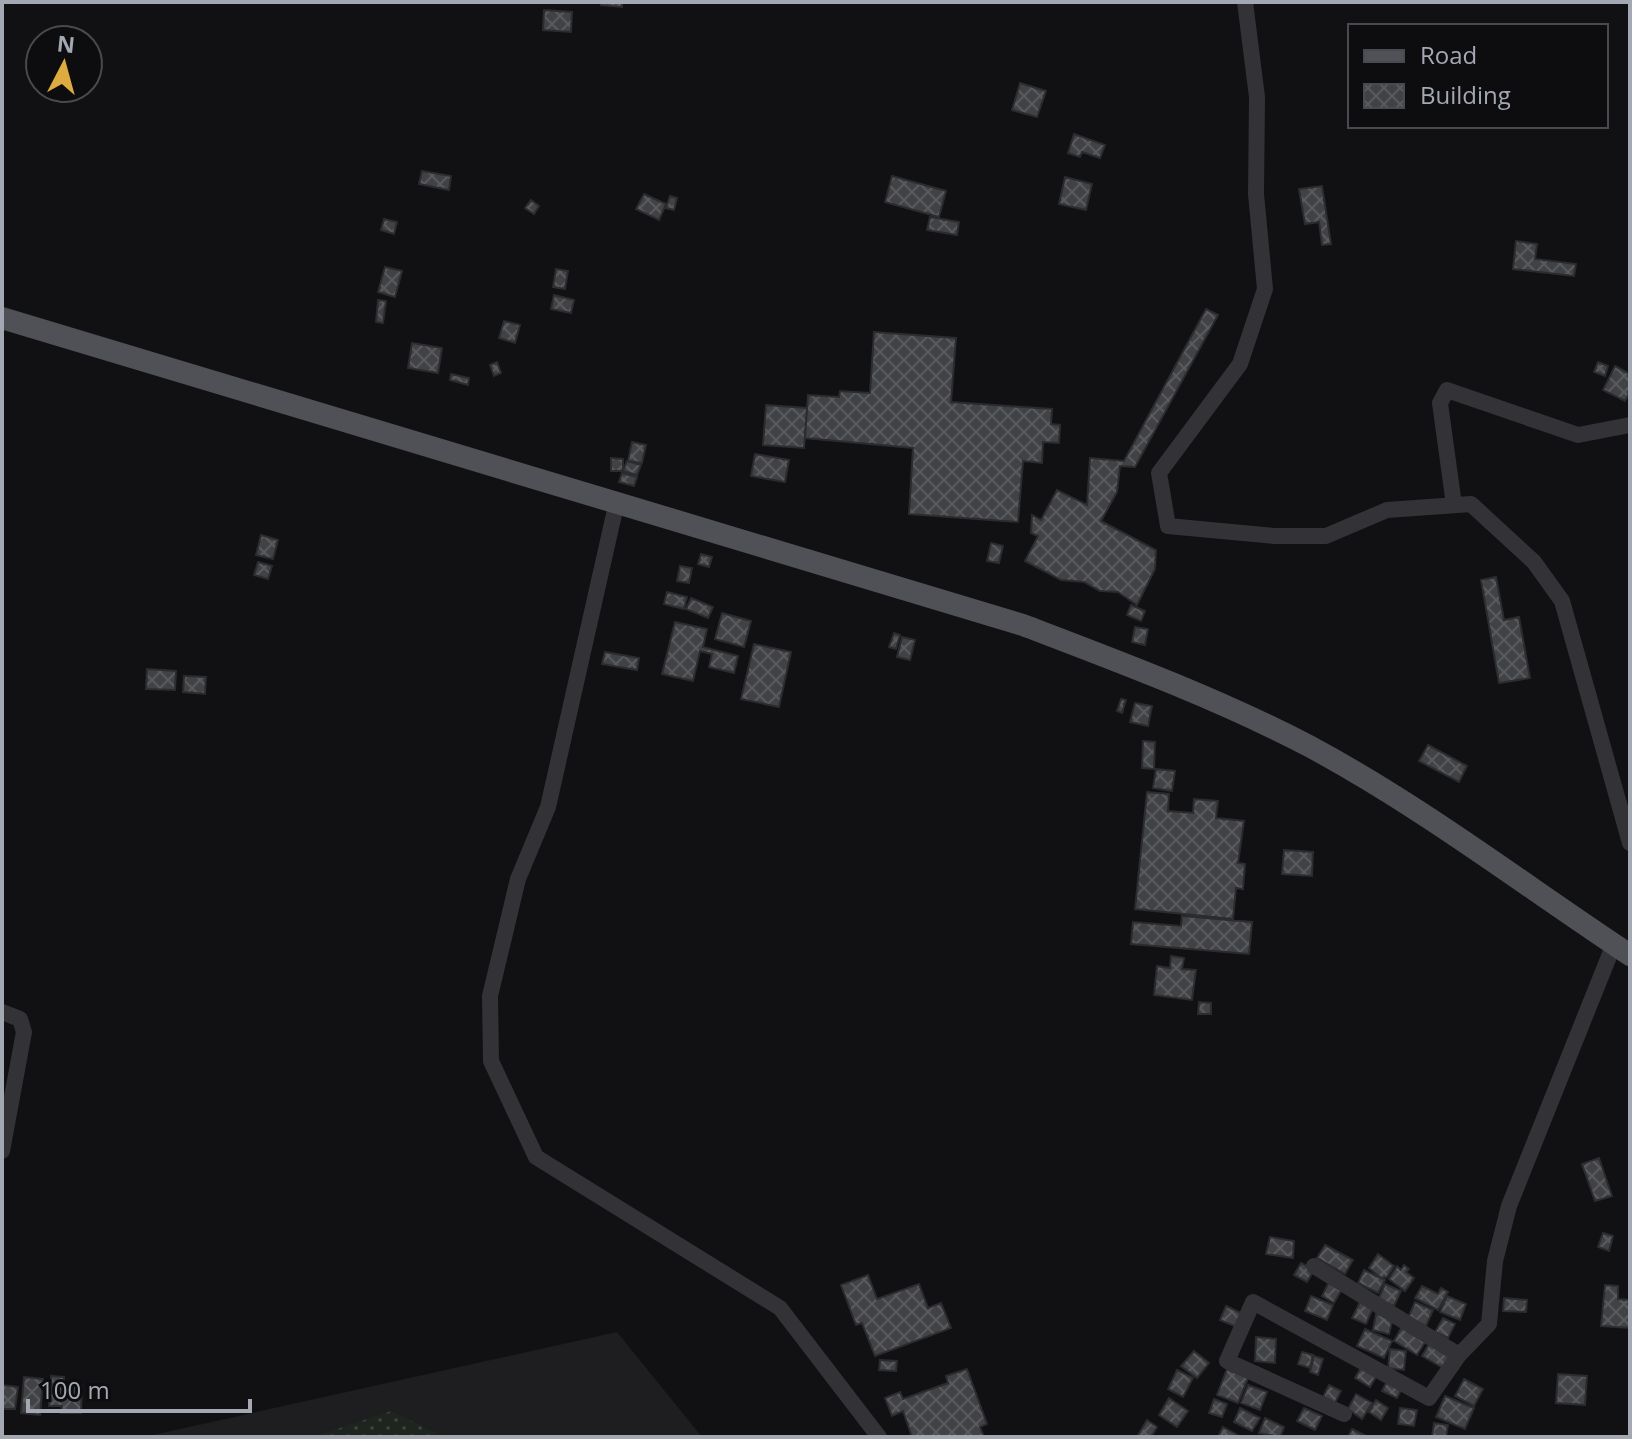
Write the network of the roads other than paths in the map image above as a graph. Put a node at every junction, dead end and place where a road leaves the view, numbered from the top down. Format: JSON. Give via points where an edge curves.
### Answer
{"nodes":[{"id":1,"x":1245,"y":2,"type":"edge"},
{"id":2,"x":2,"y":318,"type":"edge"},
{"id":3,"x":1630,"y":425,"type":"edge"},
{"id":4,"x":617,"y":501,"type":"junction"},
{"id":5,"x":1454,"y":505,"type":"junction"},
{"id":6,"x":1630,"y":843,"type":"edge"},
{"id":7,"x":1622,"y":950,"type":"edge"},
{"id":8,"x":2,"y":1012,"type":"edge"},
{"id":9,"x":2,"y":1151,"type":"edge"},
{"id":10,"x":1314,"y":1266,"type":"dead end"},
{"id":11,"x":1459,"y":1355,"type":"junction"},
{"id":12,"x":1344,"y":1414,"type":"dead end"},
{"id":13,"x":879,"y":1437,"type":"edge"}],
"edges":[{"from":1,"to":5,"type":"street","via":[[1257,97],[1256,194],[1265,289],[1240,364],[1159,473],[1168,526],[1326,536],[1387,510]]},
{"from":2,"to":4,"type":"main road"},
{"from":3,"to":5,"type":"street","via":[[1578,435],[1447,390],[1440,403]]},
{"from":4,"to":7,"type":"main road","via":[[1023,625],[1185,688],[1365,779]]},
{"from":4,"to":13,"type":"street","via":[[548,807],[518,879],[490,996],[491,1061],[536,1157],[780,1308]]},
{"from":5,"to":6,"type":"street","via":[[1471,504],[1534,562],[1562,601]]},
{"from":7,"to":11,"type":"street","via":[[1509,1206],[1495,1261],[1489,1324]]},
{"from":8,"to":9,"type":"street","via":[[20,1019],[24,1032]]},
{"from":10,"to":11,"type":"street"},
{"from":11,"to":12,"type":"street","via":[[1429,1398],[1253,1302],[1227,1361]]}]}
